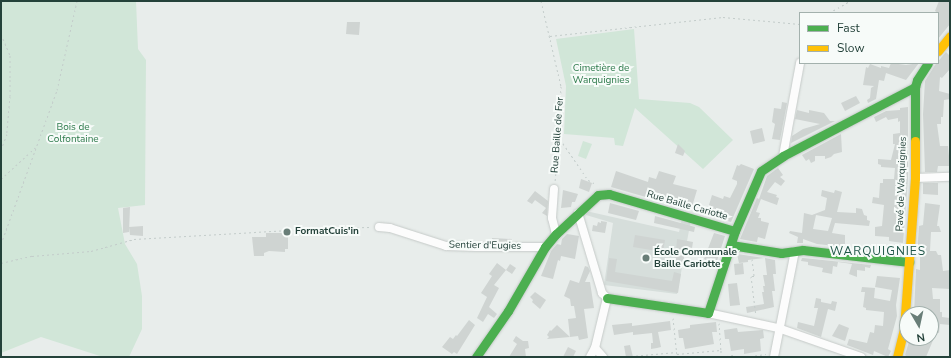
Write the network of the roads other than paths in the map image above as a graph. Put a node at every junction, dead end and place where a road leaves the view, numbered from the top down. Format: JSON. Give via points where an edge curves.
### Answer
{"nodes":[{"id":1,"x":950,"y":36,"type":"edge"},
{"id":2,"x":939,"y":51,"type":"edge"},
{"id":3,"x":800,"y":64,"type":"edge"},
{"id":4,"x":927,"y":64,"type":"edge"},
{"id":5,"x":915,"y":87,"type":"junction"},
{"id":6,"x":783,"y":156,"type":"junction"},
{"id":7,"x":915,"y":178,"type":"junction"},
{"id":8,"x":950,"y":178,"type":"edge"},
{"id":9,"x":554,"y":188,"type":"road end"},
{"id":10,"x":578,"y":213,"type":"junction"},
{"id":11,"x":379,"y":227,"type":"road end"},
{"id":12,"x":735,"y":231,"type":"junction"},
{"id":13,"x":556,"y":234,"type":"junction"},
{"id":14,"x":731,"y":245,"type":"junction"},
{"id":15,"x":545,"y":247,"type":"junction"},
{"id":16,"x":795,"y":251,"type":"junction"},
{"id":17,"x":909,"y":262,"type":"junction"},
{"id":18,"x":607,"y":298,"type":"junction"},
{"id":19,"x":708,"y":313,"type":"junction"},
{"id":20,"x":778,"y":328,"type":"junction"},
{"id":21,"x":595,"y":348,"type":"junction"},
{"id":22,"x":774,"y":355,"type":"edge"},
{"id":23,"x":476,"y":357,"type":"edge"},
{"id":24,"x":590,"y":357,"type":"edge"},
{"id":25,"x":603,"y":357,"type":"edge"},
{"id":26,"x":861,"y":357,"type":"edge"},
{"id":27,"x":897,"y":357,"type":"edge"}],
"edges":[{"from":1,"to":2,"type":"street"},
{"from":3,"to":6,"type":"street"},
{"from":4,"to":5,"type":"street","name":"Pavé de Warquignies"},
{"from":5,"to":6,"type":"street","name":"Rue Baille Cariotte"},
{"from":5,"to":7,"type":"street","name":"Pavé de Warquignies"},
{"from":6,"to":12,"type":"street","name":"Rue Baille Cariotte","via":[[761,171]]},
{"from":7,"to":8,"type":"street"},
{"from":7,"to":17,"type":"street","name":"Pavé de Warquignies"},
{"from":9,"to":13,"type":"street","via":[[552,218]]},
{"from":10,"to":12,"type":"street","name":"Rue Baille Cariotte","via":[[598,195],[608,194]]},
{"from":10,"to":13,"type":"street"},
{"from":10,"to":18,"type":"street","via":[[602,293]]},
{"from":11,"to":15,"type":"street","name":"Sentier d'Eugies","via":[[390,228],[446,246]]},
{"from":12,"to":14,"type":"street"},
{"from":13,"to":15,"type":"street"},
{"from":14,"to":16,"type":"street","via":[[781,253]]},
{"from":14,"to":19,"type":"street"},
{"from":15,"to":23,"type":"street","via":[[508,312]]},
{"from":16,"to":17,"type":"street"},
{"from":16,"to":20,"type":"street"},
{"from":17,"to":27,"type":"street","name":"Pavé de Warquignies","via":[[904,328]]},
{"from":18,"to":19,"type":"street"},
{"from":18,"to":21,"type":"street"},
{"from":19,"to":20,"type":"street"},
{"from":20,"to":22,"type":"street"},
{"from":20,"to":26,"type":"street"},
{"from":21,"to":24,"type":"street"},
{"from":21,"to":25,"type":"street"}]}
